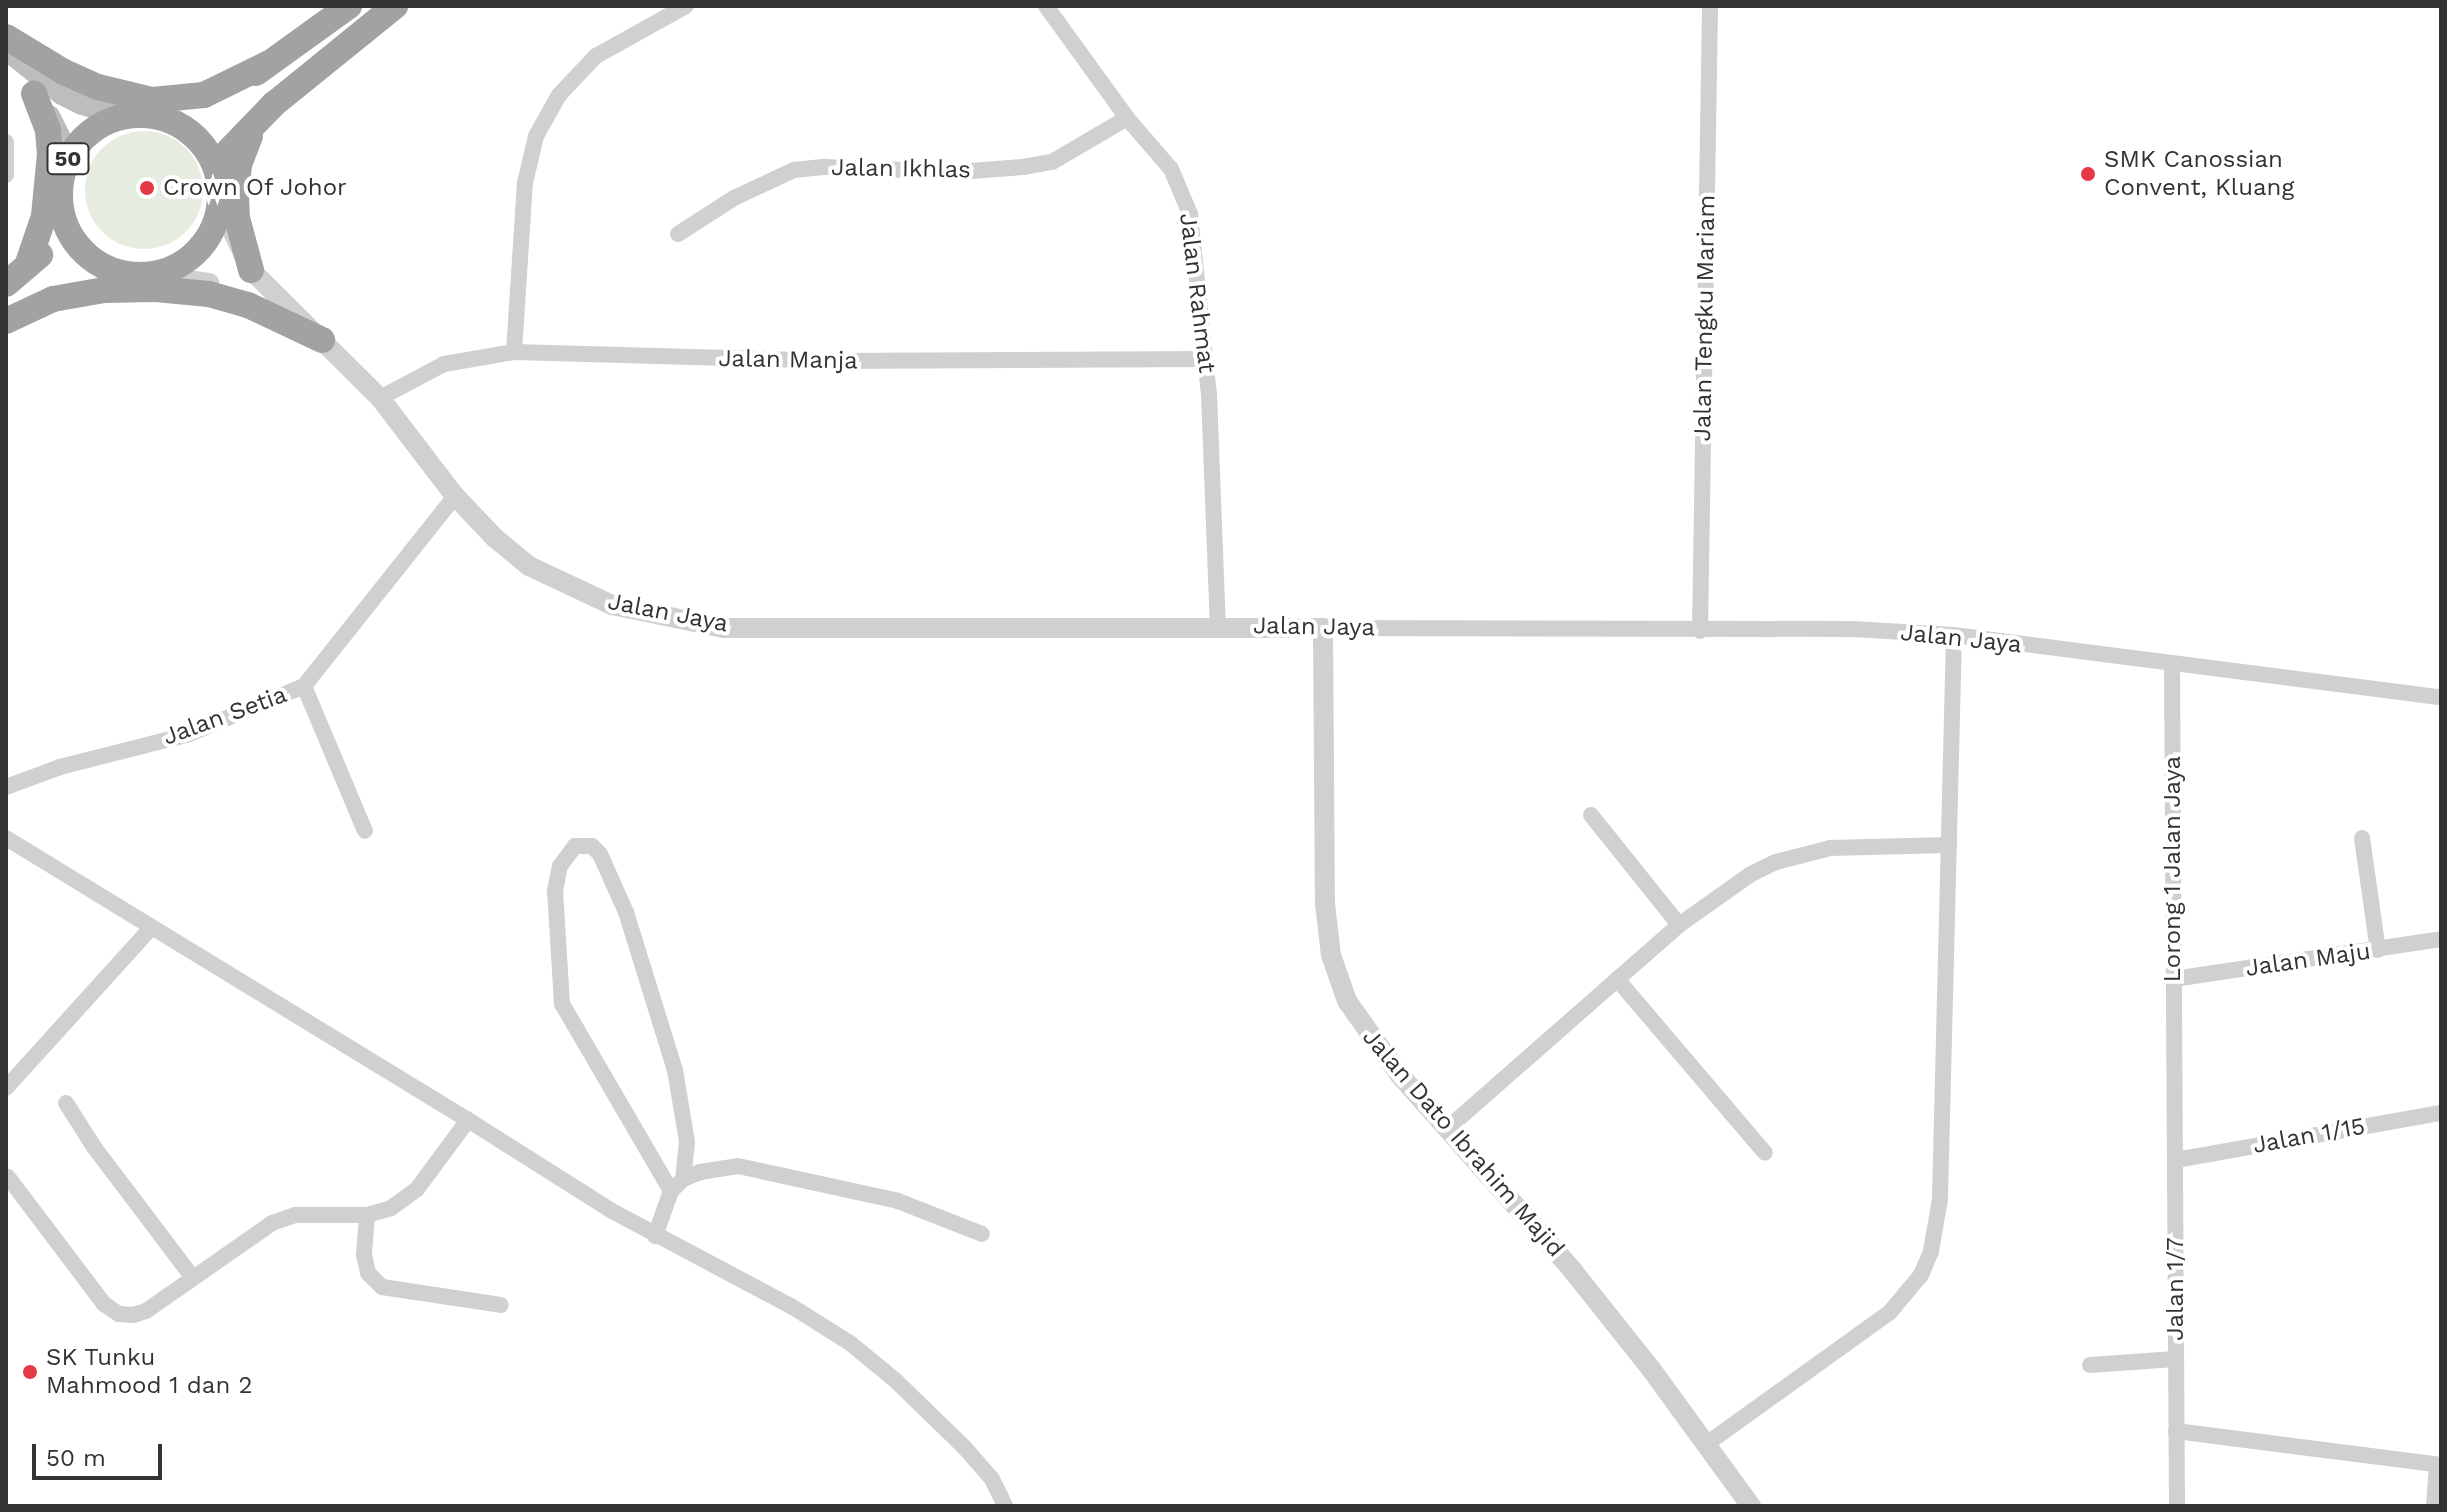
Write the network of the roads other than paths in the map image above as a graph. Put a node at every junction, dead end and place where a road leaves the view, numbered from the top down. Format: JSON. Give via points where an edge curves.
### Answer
{"nodes":[{"id":1,"x":349,"y":6,"type":"edge"},
{"id":2,"x":395,"y":6,"type":"edge"},
{"id":3,"x":686,"y":6,"type":"edge"},
{"id":4,"x":1046,"y":6,"type":"edge"},
{"id":5,"x":1710,"y":6,"type":"edge"},
{"id":6,"x":8,"y":48,"type":"edge"},
{"id":7,"x":269,"y":63,"type":"junction"},
{"id":8,"x":34,"y":94,"type":"junction"},
{"id":9,"x":274,"y":104,"type":"junction"},
{"id":10,"x":124,"y":116,"type":"junction"},
{"id":11,"x":1127,"y":118,"type":"junction"},
{"id":12,"x":181,"y":126,"type":"junction"},
{"id":13,"x":6,"y":142,"type":"edge"},
{"id":14,"x":69,"y":156,"type":"junction"},
{"id":15,"x":215,"y":165,"type":"junction"},
{"id":16,"x":6,"y":175,"type":"edge"},
{"id":17,"x":220,"y":205,"type":"junction"},
{"id":18,"x":62,"y":214,"type":"junction"},
{"id":19,"x":678,"y":234,"type":"dead end"},
{"id":20,"x":27,"y":266,"type":"junction"},
{"id":21,"x":251,"y":270,"type":"junction"},
{"id":22,"x":122,"y":273,"type":"junction"},
{"id":23,"x":149,"y":274,"type":"junction"},
{"id":24,"x":6,"y":284,"type":"edge"},
{"id":25,"x":6,"y":319,"type":"edge"},
{"id":26,"x":301,"y":322,"type":"junction"},
{"id":27,"x":322,"y":340,"type":"junction"},
{"id":28,"x":514,"y":352,"type":"junction"},
{"id":29,"x":1206,"y":359,"type":"junction"},
{"id":30,"x":380,"y":398,"type":"junction"},
{"id":31,"x":455,"y":496,"type":"junction"},
{"id":32,"x":1218,"y":626,"type":"junction"},
{"id":33,"x":1323,"y":628,"type":"junction"},
{"id":34,"x":1700,"y":631,"type":"junction"},
{"id":35,"x":1954,"y":635,"type":"junction"},
{"id":36,"x":2172,"y":665,"type":"junction"},
{"id":37,"x":304,"y":686,"type":"junction"},
{"id":38,"x":2441,"y":697,"type":"edge"},
{"id":39,"x":6,"y":787,"type":"edge"},
{"id":40,"x":1591,"y":815,"type":"dead end"},
{"id":41,"x":365,"y":831,"type":"dead end"},
{"id":42,"x":6,"y":838,"type":"edge"},
{"id":43,"x":2362,"y":838,"type":"dead end"},
{"id":44,"x":1949,"y":845,"type":"junction"},
{"id":45,"x":1679,"y":925,"type":"junction"},
{"id":46,"x":151,"y":928,"type":"junction"},
{"id":47,"x":2441,"y":939,"type":"edge"},
{"id":48,"x":2378,"y":950,"type":"junction"},
{"id":49,"x":1617,"y":979,"type":"junction"},
{"id":50,"x":2174,"y":979,"type":"junction"},
{"id":51,"x":2172,"y":1072,"type":"joint"},
{"id":52,"x":6,"y":1088,"type":"edge"},
{"id":53,"x":66,"y":1103,"type":"dead end"},
{"id":54,"x":2441,"y":1113,"type":"edge"},
{"id":55,"x":468,"y":1120,"type":"junction"},
{"id":56,"x":1448,"y":1128,"type":"junction"},
{"id":57,"x":1765,"y":1153,"type":"dead end"},
{"id":58,"x":2176,"y":1160,"type":"junction"},
{"id":59,"x":8,"y":1177,"type":"edge"},
{"id":60,"x":677,"y":1185,"type":"junction"},
{"id":61,"x":367,"y":1215,"type":"junction"},
{"id":62,"x":982,"y":1234,"type":"dead end"},
{"id":63,"x":655,"y":1236,"type":"junction"},
{"id":64,"x":193,"y":1278,"type":"junction"},
{"id":65,"x":501,"y":1305,"type":"dead end"},
{"id":66,"x":2175,"y":1359,"type":"junction"},
{"id":67,"x":2090,"y":1365,"type":"dead end"},
{"id":68,"x":2176,"y":1431,"type":"junction"},
{"id":69,"x":1705,"y":1445,"type":"junction"},
{"id":70,"x":2439,"y":1465,"type":"edge"},
{"id":71,"x":1005,"y":1506,"type":"edge"},
{"id":72,"x":1751,"y":1506,"type":"edge"},
{"id":73,"x":2177,"y":1506,"type":"edge"},
{"id":74,"x":2434,"y":1506,"type":"edge"}],
"edges":[{"from":1,"to":7,"type":"highway"},
{"from":2,"to":9,"type":"highway"},
{"from":3,"to":28,"type":"street","via":[[596,56],[559,95],[536,136],[525,183]]},
{"from":4,"to":11,"type":"street","name":"Jalan Rahmat"},
{"from":5,"to":34,"type":"street","name":"Jalan Tengku Mariam"},
{"from":6,"to":7,"type":"highway","via":[[98,87],[152,100],[204,95]]},
{"from":6,"to":8,"type":"main road"},
{"from":6,"to":10,"type":"main road","via":[[72,99]]},
{"from":7,"to":12,"type":"highway"},
{"from":8,"to":14,"type":"main road"},
{"from":8,"to":20,"type":"highway","via":[[48,130],[50,154],[44,216]]},
{"from":9,"to":15,"type":"highway"},
{"from":9,"to":21,"type":"highway","via":[[246,141],[239,165],[237,218]]},
{"from":10,"to":12,"type":"highway","via":[[144,114]]},
{"from":10,"to":14,"type":"highway","number":"50","via":[[83,137]]},
{"from":11,"to":19,"type":"street","name":"Jalan Ikhlas","via":[[1052,162],[1023,167],[958,172],[794,170],[734,198]]},
{"from":11,"to":29,"type":"street","name":"Jalan Rahmat","via":[[1171,169],[1190,214]]},
{"from":12,"to":15,"type":"highway"},
{"from":13,"to":16,"type":"street"},
{"from":14,"to":18,"type":"highway","number":"50","via":[[62,175]]},
{"from":15,"to":17,"type":"highway"},
{"from":17,"to":21,"type":"street","name":"Jalan Jaya"},
{"from":17,"to":23,"type":"highway","number":"50","via":[[197,252],[175,267]]},
{"from":18,"to":20,"type":"highway","number":"50","via":[[50,245]]},
{"from":18,"to":22,"type":"highway","number":"50","via":[[84,252]]},
{"from":20,"to":24,"type":"highway","number":"50"},
{"from":21,"to":26,"type":"street","name":"Jalan Jaya"},
{"from":22,"to":23,"type":"highway","number":"50"},
{"from":22,"to":25,"type":"highway","number":"50","via":[[45,288]]},
{"from":23,"to":26,"type":"street","name":"Jalan Jaya","via":[[221,285]]},
{"from":25,"to":27,"type":"highway","via":[[53,299],[104,290],[156,289],[209,294],[248,305]]},
{"from":26,"to":27,"type":"street","name":"Jalan Jaya"},
{"from":27,"to":30,"type":"street","name":"Jalan Jaya"},
{"from":28,"to":29,"type":"street","name":"Jalan Manja","via":[[829,361]]},
{"from":28,"to":30,"type":"street","name":"Jalan Manja","via":[[444,364]]},
{"from":29,"to":32,"type":"street","name":"Jalan Rahmat"},
{"from":30,"to":31,"type":"street","name":"Jalan Jaya"},
{"from":31,"to":32,"type":"street","name":"Jalan Jaya","via":[[495,538],[538,571],[612,605],[675,620],[724,628],[791,629]]},
{"from":31,"to":37,"type":"street","name":"Jalan Setia"},
{"from":32,"to":33,"type":"street","name":"Jalan Jaya"},
{"from":33,"to":34,"type":"street","name":"Jalan Jaya"},
{"from":33,"to":56,"type":"street","name":"Jalan Dato Ibrahim Majid","via":[[1325,904],[1331,955],[1347,1001],[1375,1045]]},
{"from":34,"to":35,"type":"street","name":"Jalan Jaya","via":[[1853,629]]},
{"from":35,"to":36,"type":"street","name":"Jalan Jaya"},
{"from":35,"to":44,"type":"street"},
{"from":36,"to":38,"type":"street","name":"Jalan Jaya"},
{"from":36,"to":50,"type":"street","name":"Lorong 1 Jalan Jaya"},
{"from":37,"to":39,"type":"street","name":"Jalan Setia","via":[[189,734],[60,767]]},
{"from":37,"to":41,"type":"street"},
{"from":40,"to":45,"type":"street"},
{"from":42,"to":46,"type":"street"},
{"from":43,"to":48,"type":"street"},
{"from":44,"to":45,"type":"street","via":[[1830,848],[1776,862],[1724,890]]},
{"from":44,"to":69,"type":"street","via":[[1940,1199],[1931,1251],[1921,1275],[1890,1312]]},
{"from":45,"to":49,"type":"street"},
{"from":46,"to":52,"type":"street"},
{"from":46,"to":55,"type":"street"},
{"from":47,"to":48,"type":"street","name":"Jalan Maju"},
{"from":48,"to":50,"type":"street","name":"Jalan Maju"},
{"from":49,"to":56,"type":"street"},
{"from":49,"to":57,"type":"street"},
{"from":50,"to":51,"type":"street","name":"Lorong 1 Jalan Jaya"},
{"from":51,"to":58,"type":"street","name":"Jalan 1/7"},
{"from":53,"to":64,"type":"street"},
{"from":54,"to":58,"type":"street","name":"Jalan 1/15"},
{"from":55,"to":61,"type":"street","via":[[417,1189],[391,1208]]},
{"from":55,"to":63,"type":"street"},
{"from":56,"to":69,"type":"street","name":"Jalan Dato Ibrahim Majid","via":[[1573,1271]]},
{"from":58,"to":66,"type":"street","name":"Jalan 1/7"},
{"from":59,"to":64,"type":"street","via":[[104,1304],[119,1314],[146,1311]]},
{"from":60,"to":60,"type":"street","via":[[687,1142],[675,1070],[626,912],[600,854],[592,846],[575,846],[560,866],[555,891],[562,1004]]},
{"from":60,"to":62,"type":"street","via":[[718,1168],[761,1168],[907,1204]]},
{"from":60,"to":63,"type":"street"},
{"from":61,"to":64,"type":"street","via":[[295,1215],[272,1223]]},
{"from":61,"to":65,"type":"street","via":[[364,1255],[368,1273],[382,1287]]},
{"from":63,"to":71,"type":"street","via":[[791,1306],[850,1343],[965,1448],[992,1479]]},
{"from":66,"to":67,"type":"street"},
{"from":66,"to":68,"type":"street","name":"Jalan 1/7"},
{"from":68,"to":70,"type":"street"},
{"from":68,"to":73,"type":"street","name":"Jalan 1/7"},
{"from":69,"to":72,"type":"street","name":"Jalan Dato Ibrahim Majid"},
{"from":70,"to":74,"type":"street"}]}
